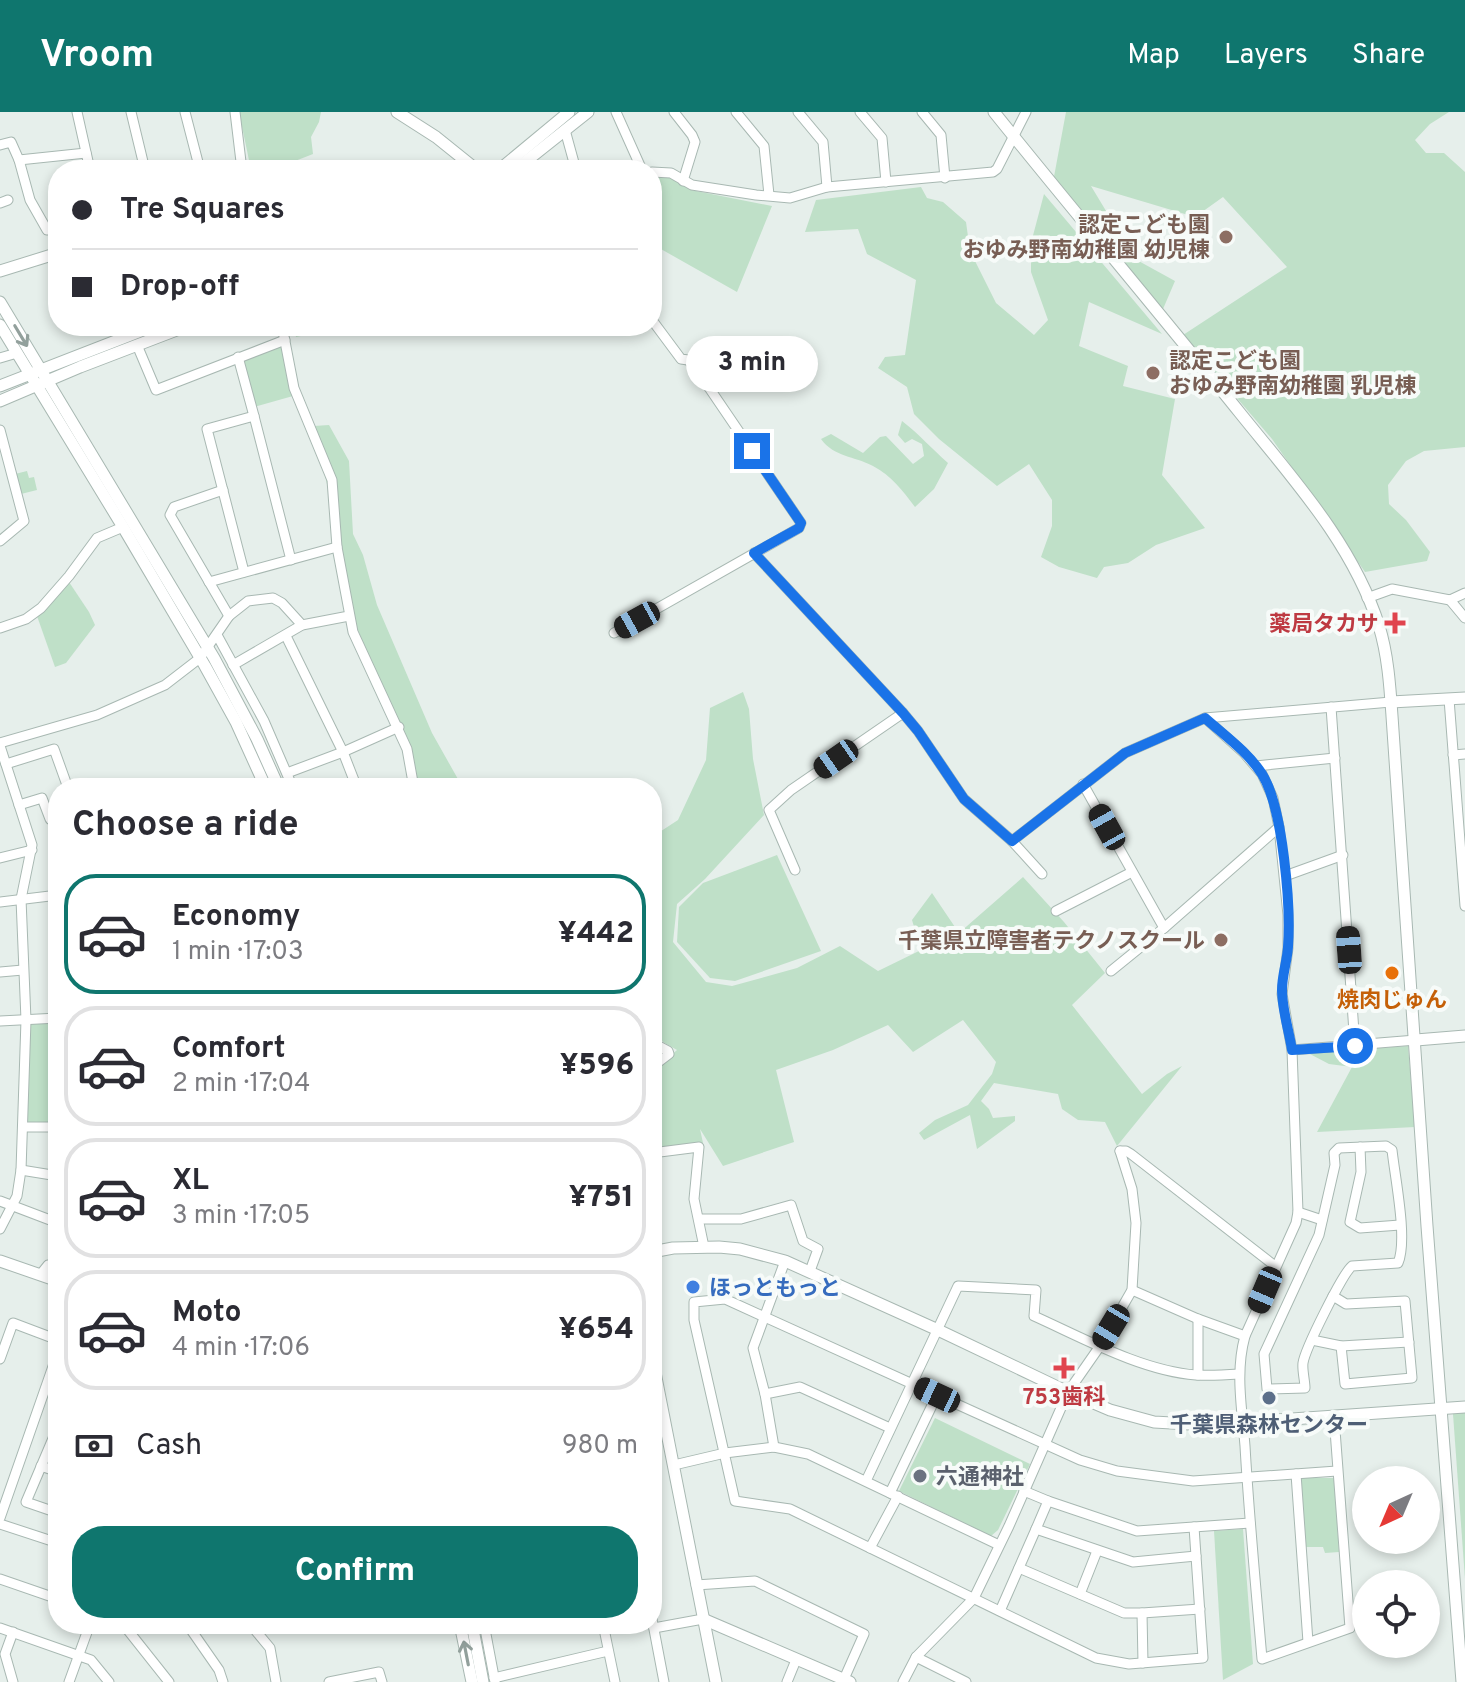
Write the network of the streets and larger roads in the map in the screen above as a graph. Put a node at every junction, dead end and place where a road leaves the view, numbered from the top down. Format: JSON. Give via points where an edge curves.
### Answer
{"nodes":[{"id":1,"x":77,"y":112,"type":"edge"},
{"id":2,"x":131,"y":112,"type":"edge"},
{"id":3,"x":185,"y":112,"type":"edge"},
{"id":4,"x":235,"y":112,"type":"edge"},
{"id":5,"x":397,"y":112,"type":"edge"},
{"id":6,"x":588,"y":112,"type":"edge"},
{"id":7,"x":616,"y":112,"type":"edge"},
{"id":8,"x":674,"y":112,"type":"edge"},
{"id":9,"x":736,"y":112,"type":"edge"},
{"id":10,"x":798,"y":112,"type":"edge"},
{"id":11,"x":860,"y":112,"type":"edge"},
{"id":12,"x":922,"y":112,"type":"edge"},
{"id":13,"x":994,"y":112,"type":"edge"},
{"id":14,"x":1026,"y":112,"type":"edge"},
{"id":15,"x":563,"y":118,"type":"edge"},
{"id":16,"x":1014,"y":137,"type":"junction"},
{"id":17,"x":0,"y":145,"type":"edge"},
{"id":18,"x":86,"y":153,"type":"junction"},
{"id":19,"x":19,"y":160,"type":"junction"},
{"id":20,"x":88,"y":160,"type":"edge"},
{"id":21,"x":143,"y":160,"type":"edge"},
{"id":22,"x":197,"y":160,"type":"edge"},
{"id":23,"x":241,"y":160,"type":"edge"},
{"id":24,"x":465,"y":160,"type":"edge"},
{"id":25,"x":511,"y":160,"type":"edge"},
{"id":26,"x":524,"y":160,"type":"edge"},
{"id":27,"x":574,"y":160,"type":"edge"},
{"id":28,"x":638,"y":160,"type":"edge"},
{"id":29,"x":662,"y":173,"type":"edge"},
{"id":30,"x":945,"y":178,"type":"junction"},
{"id":31,"x":683,"y":181,"type":"junction"},
{"id":32,"x":886,"y":182,"type":"junction"},
{"id":33,"x":827,"y":187,"type":"junction"},
{"id":34,"x":769,"y":195,"type":"junction"},
{"id":35,"x":48,"y":230,"type":"edge"},
{"id":36,"x":48,"y":256,"type":"edge"},
{"id":37,"x":0,"y":271,"type":"edge"},
{"id":38,"x":0,"y":302,"type":"edge"},
{"id":39,"x":0,"y":325,"type":"edge"},
{"id":40,"x":662,"y":333,"type":"edge"},
{"id":41,"x":117,"y":336,"type":"edge"},
{"id":42,"x":161,"y":336,"type":"edge"},
{"id":43,"x":284,"y":336,"type":"edge"},
{"id":44,"x":285,"y":340,"type":"junction"},
{"id":45,"x":137,"y":345,"type":"junction"},
{"id":46,"x":17,"y":353,"type":"junction"},
{"id":47,"x":238,"y":357,"type":"junction"},
{"id":48,"x":0,"y":358,"type":"edge"},
{"id":49,"x":39,"y":377,"type":"junction"},
{"id":50,"x":0,"y":386,"type":"edge"},
{"id":51,"x":0,"y":401,"type":"edge"},
{"id":52,"x":254,"y":416,"type":"junction"},
{"id":53,"x":0,"y":430,"type":"edge"},
{"id":54,"x":223,"y":490,"type":"junction"},
{"id":55,"x":123,"y":527,"type":"junction"},
{"id":56,"x":0,"y":541,"type":"edge"},
{"id":57,"x":337,"y":547,"type":"junction"},
{"id":58,"x":754,"y":553,"type":"junction"},
{"id":59,"x":291,"y":560,"type":"junction"},
{"id":60,"x":244,"y":572,"type":"junction"},
{"id":61,"x":209,"y":582,"type":"junction"},
{"id":62,"x":1465,"y":593,"type":"edge"},
{"id":63,"x":1367,"y":598,"type":"junction"},
{"id":64,"x":1450,"y":600,"type":"junction"},
{"id":65,"x":229,"y":616,"type":"junction"},
{"id":66,"x":349,"y":616,"type":"junction"},
{"id":67,"x":1465,"y":618,"type":"edge"},
{"id":68,"x":302,"y":625,"type":"junction"},
{"id":69,"x":0,"y":628,"type":"edge"},
{"id":70,"x":614,"y":633,"type":"dead end"},
{"id":71,"x":217,"y":635,"type":"junction"},
{"id":72,"x":286,"y":636,"type":"junction"},
{"id":73,"x":204,"y":653,"type":"junction"},
{"id":74,"x":233,"y":665,"type":"junction"},
{"id":75,"x":1465,"y":698,"type":"edge"},
{"id":76,"x":1449,"y":699,"type":"junction"},
{"id":77,"x":1391,"y":702,"type":"junction"},
{"id":78,"x":1331,"y":707,"type":"junction"},
{"id":79,"x":903,"y":713,"type":"junction"},
{"id":80,"x":1205,"y":718,"type":"junction"},
{"id":81,"x":399,"y":727,"type":"junction"},
{"id":82,"x":0,"y":745,"type":"edge"},
{"id":83,"x":343,"y":752,"type":"junction"},
{"id":84,"x":1465,"y":754,"type":"edge"},
{"id":85,"x":1453,"y":755,"type":"junction"},
{"id":86,"x":1335,"y":758,"type":"junction"},
{"id":87,"x":6,"y":764,"type":"junction"},
{"id":88,"x":1256,"y":766,"type":"junction"},
{"id":89,"x":287,"y":773,"type":"junction"},
{"id":90,"x":64,"y":778,"type":"edge"},
{"id":91,"x":261,"y":778,"type":"edge"},
{"id":92,"x":275,"y":778,"type":"edge"},
{"id":93,"x":289,"y":778,"type":"edge"},
{"id":94,"x":353,"y":778,"type":"edge"},
{"id":95,"x":412,"y":778,"type":"edge"},
{"id":96,"x":1083,"y":784,"type":"junction"},
{"id":97,"x":19,"y":805,"type":"junction"},
{"id":98,"x":1461,"y":805,"type":"edge"},
{"id":99,"x":48,"y":814,"type":"edge"},
{"id":100,"x":1279,"y":827,"type":"junction"},
{"id":101,"x":1012,"y":841,"type":"junction"},
{"id":102,"x":32,"y":850,"type":"junction"},
{"id":103,"x":1343,"y":855,"type":"junction"},
{"id":104,"x":0,"y":858,"type":"edge"},
{"id":105,"x":795,"y":870,"type":"dead end"},
{"id":106,"x":1132,"y":872,"type":"junction"},
{"id":107,"x":1042,"y":874,"type":"dead end"},
{"id":108,"x":1285,"y":876,"type":"junction"},
{"id":109,"x":48,"y":896,"type":"edge"},
{"id":110,"x":21,"y":899,"type":"junction"},
{"id":111,"x":0,"y":902,"type":"edge"},
{"id":112,"x":1465,"y":906,"type":"edge"},
{"id":113,"x":1056,"y":911,"type":"dead end"},
{"id":114,"x":1164,"y":928,"type":"junction"},
{"id":115,"x":23,"y":970,"type":"junction"},
{"id":116,"x":1111,"y":971,"type":"dead end"},
{"id":117,"x":0,"y":972,"type":"edge"},
{"id":118,"x":48,"y":1019,"type":"edge"},
{"id":119,"x":26,"y":1020,"type":"junction"},
{"id":120,"x":0,"y":1021,"type":"edge"},
{"id":121,"x":1465,"y":1036,"type":"edge"},
{"id":122,"x":1416,"y":1040,"type":"junction"},
{"id":123,"x":1355,"y":1046,"type":"junction"},
{"id":124,"x":1292,"y":1050,"type":"junction"},
{"id":125,"x":23,"y":1127,"type":"junction"},
{"id":126,"x":48,"y":1127,"type":"edge"},
{"id":127,"x":1360,"y":1147,"type":"junction"},
{"id":128,"x":662,"y":1152,"type":"edge"},
{"id":129,"x":21,"y":1170,"type":"junction"},
{"id":130,"x":48,"y":1174,"type":"edge"},
{"id":131,"x":0,"y":1201,"type":"edge"},
{"id":132,"x":13,"y":1206,"type":"junction"},
{"id":133,"x":1298,"y":1212,"type":"junction"},
{"id":134,"x":48,"y":1219,"type":"edge"},
{"id":135,"x":700,"y":1219,"type":"junction"},
{"id":136,"x":1322,"y":1220,"type":"junction"},
{"id":137,"x":1400,"y":1225,"type":"junction"},
{"id":138,"x":0,"y":1229,"type":"edge"},
{"id":139,"x":704,"y":1247,"type":"junction"},
{"id":140,"x":662,"y":1250,"type":"edge"},
{"id":141,"x":0,"y":1261,"type":"edge"},
{"id":142,"x":785,"y":1261,"type":"junction"},
{"id":143,"x":48,"y":1265,"type":"edge"},
{"id":144,"x":1275,"y":1266,"type":"junction"},
{"id":145,"x":810,"y":1271,"type":"junction"},
{"id":146,"x":40,"y":1275,"type":"junction"},
{"id":147,"x":48,"y":1278,"type":"edge"},
{"id":148,"x":1132,"y":1290,"type":"junction"},
{"id":149,"x":1333,"y":1296,"type":"junction"},
{"id":150,"x":764,"y":1318,"type":"junction"},
{"id":151,"x":1198,"y":1319,"type":"junction"},
{"id":152,"x":938,"y":1330,"type":"junction"},
{"id":153,"x":48,"y":1336,"type":"edge"},
{"id":154,"x":1245,"y":1336,"type":"junction"},
{"id":155,"x":1312,"y":1340,"type":"junction"},
{"id":156,"x":1409,"y":1342,"type":"junction"},
{"id":157,"x":1100,"y":1346,"type":"junction"},
{"id":158,"x":1341,"y":1346,"type":"junction"},
{"id":159,"x":0,"y":1359,"type":"edge"},
{"id":160,"x":1239,"y":1374,"type":"junction"},
{"id":161,"x":1198,"y":1375,"type":"junction"},
{"id":162,"x":48,"y":1380,"type":"edge"},
{"id":163,"x":912,"y":1383,"type":"junction"},
{"id":164,"x":46,"y":1385,"type":"joint"},
{"id":165,"x":1068,"y":1392,"type":"junction"},
{"id":166,"x":765,"y":1394,"type":"junction"},
{"id":167,"x":937,"y":1395,"type":"junction"},
{"id":168,"x":1465,"y":1407,"type":"edge"},
{"id":169,"x":1441,"y":1408,"type":"junction"},
{"id":170,"x":662,"y":1409,"type":"edge"},
{"id":171,"x":1334,"y":1417,"type":"junction"},
{"id":172,"x":1243,"y":1423,"type":"junction"},
{"id":173,"x":662,"y":1424,"type":"edge"},
{"id":174,"x":665,"y":1424,"type":"junction"},
{"id":175,"x":890,"y":1428,"type":"junction"},
{"id":176,"x":1046,"y":1443,"type":"junction"},
{"id":177,"x":774,"y":1447,"type":"junction"},
{"id":178,"x":48,"y":1450,"type":"edge"},
{"id":179,"x":725,"y":1453,"type":"junction"},
{"id":180,"x":674,"y":1465,"type":"junction"},
{"id":181,"x":41,"y":1466,"type":"junction"},
{"id":182,"x":48,"y":1468,"type":"edge"},
{"id":183,"x":1337,"y":1471,"type":"junction"},
{"id":184,"x":1296,"y":1474,"type":"junction"},
{"id":185,"x":1247,"y":1476,"type":"junction"},
{"id":186,"x":866,"y":1481,"type":"junction"},
{"id":187,"x":1024,"y":1491,"type":"junction"},
{"id":188,"x":894,"y":1495,"type":"junction"},
{"id":189,"x":1048,"y":1501,"type":"junction"},
{"id":190,"x":48,"y":1510,"type":"edge"},
{"id":191,"x":0,"y":1521,"type":"edge"},
{"id":192,"x":1250,"y":1523,"type":"junction"},
{"id":193,"x":1194,"y":1527,"type":"junction"},
{"id":194,"x":1036,"y":1529,"type":"junction"},
{"id":195,"x":48,"y":1539,"type":"edge"},
{"id":196,"x":999,"y":1545,"type":"junction"},
{"id":197,"x":870,"y":1548,"type":"junction"},
{"id":198,"x":1097,"y":1551,"type":"junction"},
{"id":199,"x":1196,"y":1556,"type":"junction"},
{"id":200,"x":1019,"y":1568,"type":"junction"},
{"id":201,"x":0,"y":1579,"type":"edge"},
{"id":202,"x":696,"y":1585,"type":"junction"},
{"id":203,"x":1080,"y":1594,"type":"junction"},
{"id":204,"x":48,"y":1596,"type":"edge"},
{"id":205,"x":974,"y":1598,"type":"junction"},
{"id":206,"x":1200,"y":1609,"type":"junction"},
{"id":207,"x":1000,"y":1611,"type":"junction"},
{"id":208,"x":1142,"y":1613,"type":"junction"},
{"id":209,"x":703,"y":1619,"type":"junction"},
{"id":210,"x":662,"y":1622,"type":"edge"},
{"id":211,"x":0,"y":1628,"type":"edge"},
{"id":212,"x":13,"y":1632,"type":"junction"},
{"id":213,"x":86,"y":1634,"type":"edge"},
{"id":214,"x":131,"y":1634,"type":"edge"},
{"id":215,"x":195,"y":1634,"type":"edge"},
{"id":216,"x":258,"y":1634,"type":"edge"},
{"id":217,"x":462,"y":1634,"type":"edge"},
{"id":218,"x":475,"y":1634,"type":"edge"},
{"id":219,"x":486,"y":1634,"type":"edge"},
{"id":220,"x":605,"y":1634,"type":"edge"},
{"id":221,"x":655,"y":1634,"type":"edge"},
{"id":222,"x":1308,"y":1642,"type":"junction"},
{"id":223,"x":608,"y":1651,"type":"junction"},
{"id":224,"x":78,"y":1655,"type":"junction"},
{"id":225,"x":916,"y":1657,"type":"junction"},
{"id":226,"x":796,"y":1660,"type":"junction"},
{"id":227,"x":1143,"y":1663,"type":"junction"},
{"id":228,"x":491,"y":1681,"type":"edge"},
{"id":229,"x":847,"y":1681,"type":"edge"},
{"id":230,"x":13,"y":1682,"type":"edge"},
{"id":231,"x":69,"y":1682,"type":"edge"},
{"id":232,"x":109,"y":1682,"type":"edge"},
{"id":233,"x":169,"y":1682,"type":"edge"},
{"id":234,"x":223,"y":1682,"type":"edge"},
{"id":235,"x":276,"y":1682,"type":"edge"},
{"id":236,"x":329,"y":1682,"type":"edge"},
{"id":237,"x":382,"y":1682,"type":"edge"},
{"id":238,"x":472,"y":1682,"type":"edge"},
{"id":239,"x":615,"y":1682,"type":"edge"},
{"id":240,"x":664,"y":1682,"type":"edge"},
{"id":241,"x":716,"y":1682,"type":"edge"},
{"id":242,"x":787,"y":1682,"type":"edge"},
{"id":243,"x":903,"y":1682,"type":"edge"},
{"id":244,"x":966,"y":1682,"type":"edge"},
{"id":245,"x":1462,"y":1682,"type":"edge"}],
"edges":[{"from":1,"to":18,"type":"street"},
{"from":2,"to":21,"type":"street"},
{"from":3,"to":22,"type":"street"},
{"from":4,"to":23,"type":"street"},
{"from":5,"to":24,"type":"street"},
{"from":6,"to":15,"type":"street"},
{"from":7,"to":28,"type":"street"},
{"from":8,"to":31,"type":"street","via":[[695,142]]},
{"from":9,"to":34,"type":"street","via":[[764,146]]},
{"from":10,"to":33,"type":"street","via":[[823,142]]},
{"from":11,"to":32,"type":"street","via":[[882,138]]},
{"from":12,"to":30,"type":"street","via":[[941,135]]},
{"from":13,"to":16,"type":"street"},
{"from":14,"to":16,"type":"street"},
{"from":15,"to":25,"type":"street"},
{"from":15,"to":26,"type":"street"},
{"from":15,"to":27,"type":"street"},
{"from":16,"to":30,"type":"street","via":[[993,172]]},
{"from":16,"to":63,"type":"street","via":[[1316,509]]},
{"from":17,"to":19,"type":"street","via":[[11,142]]},
{"from":18,"to":19,"type":"street"},
{"from":18,"to":20,"type":"street"},
{"from":19,"to":35,"type":"street","via":[[30,200]]},
{"from":29,"to":31,"type":"street"},
{"from":30,"to":32,"type":"street"},
{"from":31,"to":34,"type":"street"},
{"from":32,"to":33,"type":"street"},
{"from":33,"to":34,"type":"street","via":[[790,198]]},
{"from":36,"to":37,"type":"street"},
{"from":38,"to":49,"type":"street","one_way":true},
{"from":39,"to":46,"type":"street"},
{"from":40,"to":58,"type":"street","via":[[681,359],[695,367],[801,523]]},
{"from":41,"to":49,"type":"street"},
{"from":42,"to":45,"type":"street"},
{"from":43,"to":44,"type":"street"},
{"from":44,"to":47,"type":"street"},
{"from":44,"to":57,"type":"street","via":[[294,388],[332,480]]},
{"from":45,"to":47,"type":"street","via":[[156,390]]},
{"from":45,"to":49,"type":"street"},
{"from":46,"to":48,"type":"street"},
{"from":46,"to":49,"type":"street"},
{"from":47,"to":52,"type":"street"},
{"from":49,"to":50,"type":"street"},
{"from":49,"to":51,"type":"street"},
{"from":49,"to":55,"type":"street"},
{"from":49,"to":73,"type":"street"},
{"from":52,"to":54,"type":"street","via":[[207,429]]},
{"from":52,"to":59,"type":"street"},
{"from":53,"to":56,"type":"street","via":[[24,521]]},
{"from":54,"to":60,"type":"street"},
{"from":54,"to":61,"type":"street","via":[[174,507],[170,515]]},
{"from":55,"to":69,"type":"street","via":[[97,538],[41,608]]},
{"from":55,"to":73,"type":"street"},
{"from":57,"to":59,"type":"street"},
{"from":57,"to":66,"type":"street"},
{"from":58,"to":70,"type":"street"},
{"from":58,"to":79,"type":"street"},
{"from":59,"to":60,"type":"street"},
{"from":60,"to":61,"type":"street"},
{"from":61,"to":65,"type":"street"},
{"from":62,"to":64,"type":"street"},
{"from":63,"to":64,"type":"street","via":[[1392,589]]},
{"from":63,"to":77,"type":"street","via":[[1379,626]]},
{"from":64,"to":67,"type":"street"},
{"from":65,"to":68,"type":"street","via":[[248,601],[273,598]]},
{"from":65,"to":71,"type":"street"},
{"from":66,"to":68,"type":"street"},
{"from":66,"to":81,"type":"street","via":[[368,668]]},
{"from":68,"to":72,"type":"street"},
{"from":71,"to":73,"type":"street"},
{"from":71,"to":74,"type":"street"},
{"from":72,"to":74,"type":"street"},
{"from":72,"to":83,"type":"street"},
{"from":73,"to":82,"type":"street","via":[[150,693]]},
{"from":73,"to":91,"type":"street"},
{"from":73,"to":92,"type":"street"},
{"from":74,"to":89,"type":"street"},
{"from":75,"to":76,"type":"street"},
{"from":76,"to":77,"type":"street"},
{"from":76,"to":85,"type":"street"},
{"from":77,"to":78,"type":"street"},
{"from":77,"to":122,"type":"street"},
{"from":78,"to":80,"type":"street"},
{"from":78,"to":86,"type":"street"},
{"from":79,"to":101,"type":"street","via":[[964,799]]},
{"from":79,"to":105,"type":"street","via":[[769,810]]},
{"from":80,"to":88,"type":"street"},
{"from":80,"to":96,"type":"street","via":[[1125,753]]},
{"from":81,"to":83,"type":"street"},
{"from":81,"to":95,"type":"street"},
{"from":82,"to":87,"type":"street"},
{"from":83,"to":89,"type":"street"},
{"from":83,"to":94,"type":"street"},
{"from":84,"to":85,"type":"street"},
{"from":85,"to":98,"type":"street"},
{"from":86,"to":88,"type":"street"},
{"from":86,"to":103,"type":"street"},
{"from":87,"to":90,"type":"street","via":[[54,749]]},
{"from":87,"to":97,"type":"street"},
{"from":88,"to":100,"type":"street","via":[[1268,786]]},
{"from":89,"to":93,"type":"street"},
{"from":96,"to":101,"type":"street"},
{"from":96,"to":106,"type":"street"},
{"from":97,"to":99,"type":"street","via":[[42,798]]},
{"from":97,"to":102,"type":"street"},
{"from":98,"to":112,"type":"street"},
{"from":100,"to":108,"type":"street"},
{"from":100,"to":114,"type":"street"},
{"from":101,"to":107,"type":"street"},
{"from":102,"to":104,"type":"street"},
{"from":102,"to":110,"type":"street"},
{"from":103,"to":108,"type":"street"},
{"from":103,"to":123,"type":"street"},
{"from":106,"to":113,"type":"street"},
{"from":106,"to":114,"type":"street"},
{"from":108,"to":124,"type":"street","via":[[1288,948],[1282,994]]},
{"from":109,"to":110,"type":"street"},
{"from":110,"to":111,"type":"street"},
{"from":110,"to":115,"type":"street"},
{"from":114,"to":116,"type":"street"},
{"from":115,"to":117,"type":"street"},
{"from":115,"to":119,"type":"street"},
{"from":118,"to":119,"type":"street"},
{"from":119,"to":120,"type":"street"},
{"from":119,"to":125,"type":"street"},
{"from":121,"to":122,"type":"street"},
{"from":122,"to":123,"type":"street"},
{"from":122,"to":169,"type":"street"},
{"from":123,"to":124,"type":"street"},
{"from":124,"to":133,"type":"street"},
{"from":125,"to":126,"type":"street"},
{"from":125,"to":129,"type":"street"},
{"from":127,"to":136,"type":"street","via":[[1334,1153]]},
{"from":127,"to":137,"type":"street","via":[[1392,1150]]},
{"from":127,"to":137,"type":"street","via":[[1361,1172],[1350,1222],[1360,1228]]},
{"from":128,"to":135,"type":"street","via":[[699,1147],[694,1199]]},
{"from":129,"to":130,"type":"street"},
{"from":129,"to":132,"type":"street"},
{"from":131,"to":132,"type":"street"},
{"from":132,"to":134,"type":"street"},
{"from":132,"to":138,"type":"street"},
{"from":133,"to":136,"type":"street"},
{"from":133,"to":144,"type":"street"},
{"from":135,"to":139,"type":"street"},
{"from":135,"to":145,"type":"street","via":[[741,1219],[791,1205],[803,1241],[818,1249]]},
{"from":136,"to":155,"type":"street","via":[[1264,1354],[1267,1389],[1305,1388],[1303,1363]]},
{"from":137,"to":149,"type":"street","via":[[1398,1263],[1352,1266]]},
{"from":139,"to":140,"type":"street"},
{"from":139,"to":142,"type":"street","via":[[740,1249]]},
{"from":141,"to":146,"type":"street"},
{"from":142,"to":145,"type":"street"},
{"from":142,"to":150,"type":"street"},
{"from":143,"to":146,"type":"street"},
{"from":144,"to":148,"type":"street","via":[[1131,1154],[1120,1151],[1136,1223]]},
{"from":144,"to":154,"type":"street"},
{"from":145,"to":152,"type":"street"},
{"from":146,"to":147,"type":"street"},
{"from":148,"to":151,"type":"street"},
{"from":148,"to":157,"type":"street"},
{"from":149,"to":155,"type":"street"},
{"from":149,"to":156,"type":"street","via":[[1346,1304],[1405,1301]]},
{"from":150,"to":163,"type":"street"},
{"from":150,"to":166,"type":"street","via":[[753,1348]]},
{"from":150,"to":179,"type":"street","via":[[725,1299],[694,1302]]},
{"from":151,"to":154,"type":"street"},
{"from":151,"to":161,"type":"street"},
{"from":152,"to":157,"type":"street","via":[[958,1286],[1036,1290],[1034,1316]]},
{"from":152,"to":163,"type":"street"},
{"from":152,"to":165,"type":"street"},
{"from":153,"to":159,"type":"street","via":[[13,1323]]},
{"from":154,"to":160,"type":"street"},
{"from":155,"to":158,"type":"street"},
{"from":156,"to":158,"type":"street"},
{"from":156,"to":158,"type":"street","via":[[1412,1378],[1345,1384]]},
{"from":157,"to":161,"type":"street","via":[[1128,1359]]},
{"from":157,"to":165,"type":"street"},
{"from":160,"to":161,"type":"street"},
{"from":160,"to":172,"type":"street"},
{"from":162,"to":164,"type":"street"},
{"from":163,"to":167,"type":"street"},
{"from":163,"to":175,"type":"street"},
{"from":164,"to":191,"type":"street"},
{"from":165,"to":172,"type":"street","via":[[1154,1422]]},
{"from":165,"to":176,"type":"street"},
{"from":166,"to":175,"type":"street","via":[[800,1387]]},
{"from":166,"to":177,"type":"street"},
{"from":167,"to":176,"type":"street"},
{"from":167,"to":188,"type":"street"},
{"from":168,"to":169,"type":"street"},
{"from":169,"to":171,"type":"street"},
{"from":169,"to":245,"type":"street"},
{"from":170,"to":174,"type":"street"},
{"from":171,"to":172,"type":"street"},
{"from":171,"to":183,"type":"street"},
{"from":172,"to":185,"type":"street"},
{"from":173,"to":174,"type":"street"},
{"from":174,"to":180,"type":"street"},
{"from":175,"to":186,"type":"street"},
{"from":176,"to":185,"type":"street","via":[[1117,1471],[1193,1481]]},
{"from":176,"to":187,"type":"street"},
{"from":177,"to":179,"type":"street"},
{"from":177,"to":186,"type":"street","via":[[808,1454]]},
{"from":178,"to":181,"type":"street"},
{"from":179,"to":180,"type":"street"},
{"from":179,"to":197,"type":"street","via":[[735,1501],[790,1509]]},
{"from":180,"to":202,"type":"street"},
{"from":181,"to":182,"type":"street"},
{"from":181,"to":190,"type":"street","via":[[26,1502]]},
{"from":183,"to":184,"type":"street"},
{"from":183,"to":222,"type":"street","via":[[1350,1628]]},
{"from":184,"to":185,"type":"street"},
{"from":184,"to":222,"type":"street"},
{"from":185,"to":192,"type":"street"},
{"from":186,"to":188,"type":"street"},
{"from":187,"to":189,"type":"street"},
{"from":187,"to":196,"type":"street"},
{"from":188,"to":196,"type":"street"},
{"from":188,"to":197,"type":"street"},
{"from":189,"to":193,"type":"street","via":[[1137,1531]]},
{"from":189,"to":194,"type":"street"},
{"from":191,"to":195,"type":"street"},
{"from":192,"to":193,"type":"street"},
{"from":192,"to":222,"type":"street","via":[[1262,1659]]},
{"from":193,"to":199,"type":"street"},
{"from":194,"to":198,"type":"street"},
{"from":194,"to":200,"type":"street"},
{"from":196,"to":205,"type":"street"},
{"from":197,"to":205,"type":"street"},
{"from":198,"to":199,"type":"street","via":[[1133,1562]]},
{"from":198,"to":203,"type":"street"},
{"from":199,"to":206,"type":"street"},
{"from":200,"to":203,"type":"street"},
{"from":200,"to":207,"type":"street"},
{"from":201,"to":204,"type":"street"},
{"from":202,"to":209,"type":"street"},
{"from":202,"to":229,"type":"street","via":[[755,1581],[864,1634]]},
{"from":203,"to":208,"type":"street","via":[[1124,1613]]},
{"from":205,"to":207,"type":"street"},
{"from":205,"to":225,"type":"street"},
{"from":206,"to":208,"type":"street"},
{"from":206,"to":227,"type":"street","via":[[1203,1658]]},
{"from":207,"to":227,"type":"street","via":[[1096,1658]]},
{"from":208,"to":227,"type":"street"},
{"from":209,"to":210,"type":"street"},
{"from":209,"to":226,"type":"street"},
{"from":209,"to":241,"type":"street"},
{"from":211,"to":212,"type":"street"},
{"from":212,"to":224,"type":"street"},
{"from":212,"to":230,"type":"street","via":[[5,1654]]},
{"from":213,"to":224,"type":"street"},
{"from":214,"to":233,"type":"street"},
{"from":215,"to":234,"type":"street"},
{"from":216,"to":235,"type":"street","via":[[270,1648]]},
{"from":238,"to":217,"type":"street","one_way":true},
{"from":218,"to":228,"type":"street"},
{"from":219,"to":228,"type":"street"},
{"from":220,"to":223,"type":"street"},
{"from":221,"to":240,"type":"street"},
{"from":223,"to":228,"type":"street"},
{"from":223,"to":239,"type":"street"},
{"from":224,"to":231,"type":"street"},
{"from":224,"to":232,"type":"street","via":[[91,1660]]},
{"from":225,"to":243,"type":"street"},
{"from":225,"to":244,"type":"street"},
{"from":226,"to":229,"type":"street"},
{"from":226,"to":242,"type":"street"},
{"from":236,"to":237,"type":"street","via":[[379,1672]]}]}
